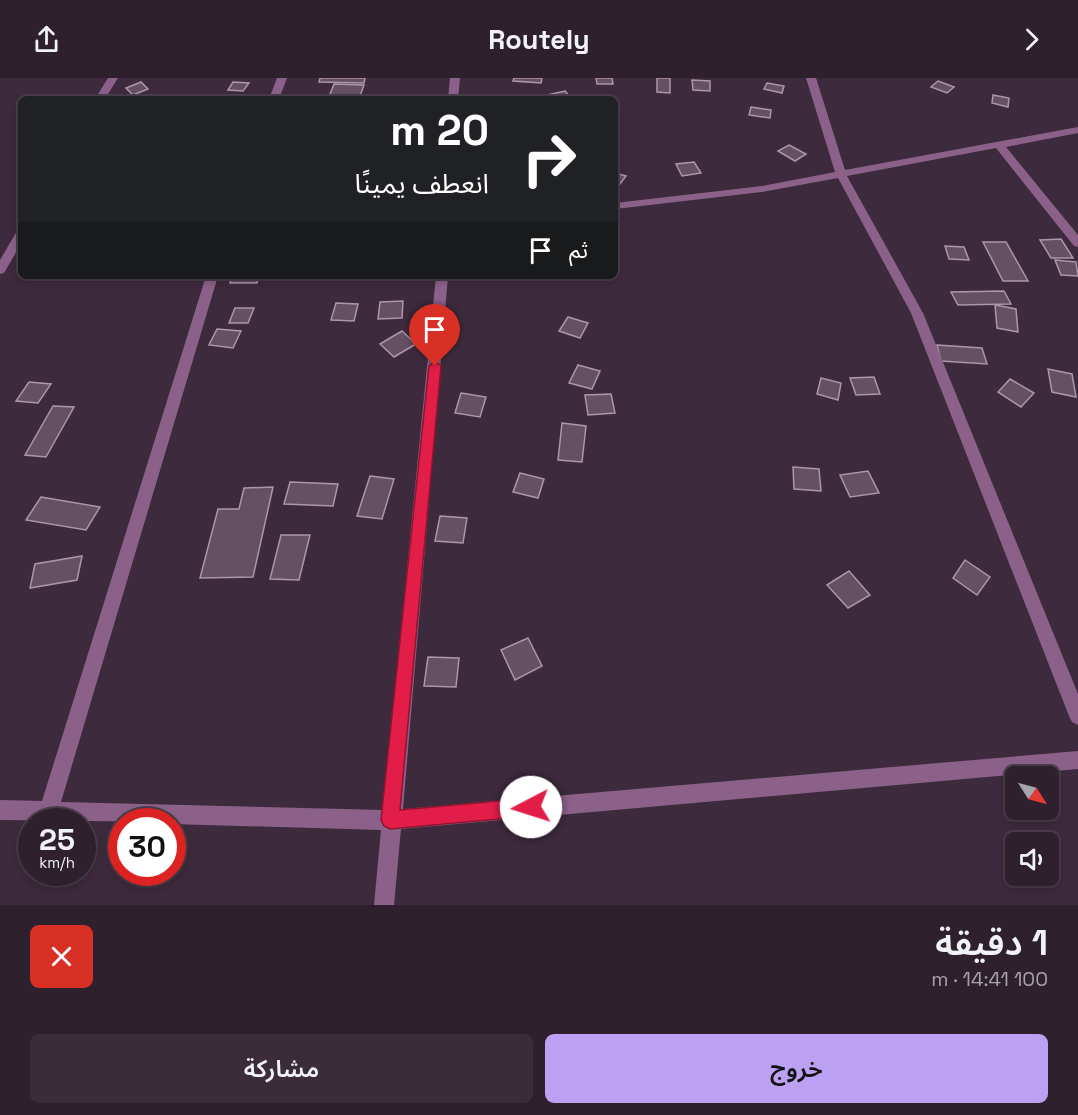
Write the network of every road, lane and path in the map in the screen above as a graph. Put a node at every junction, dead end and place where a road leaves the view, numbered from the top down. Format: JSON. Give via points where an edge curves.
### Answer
{"nodes":[{"id":1,"x":113,"y":78,"type":"edge"},
{"id":2,"x":282,"y":78,"type":"edge"},
{"id":3,"x":454,"y":78,"type":"edge"},
{"id":4,"x":811,"y":78,"type":"edge"},
{"id":5,"x":102,"y":96,"type":"edge"},
{"id":6,"x":275,"y":96,"type":"edge"},
{"id":7,"x":453,"y":96,"type":"edge"},
{"id":8,"x":1078,"y":130,"type":"edge"},
{"id":9,"x":999,"y":146,"type":"junction"},
{"id":10,"x":842,"y":176,"type":"junction"},
{"id":11,"x":618,"y":206,"type":"edge"},
{"id":12,"x":1078,"y":243,"type":"edge"},
{"id":13,"x":11,"y":249,"type":"edge"},
{"id":14,"x":0,"y":270,"type":"edge"},
{"id":15,"x":211,"y":279,"type":"edge"},
{"id":16,"x":442,"y":279,"type":"edge"},
{"id":17,"x":1078,"y":716,"type":"edge"},
{"id":18,"x":1078,"y":760,"type":"edge"},
{"id":19,"x":50,"y":808,"type":"edge"},
{"id":20,"x":0,"y":810,"type":"edge"},
{"id":21,"x":18,"y":810,"type":"edge"},
{"id":22,"x":96,"y":811,"type":"edge"},
{"id":23,"x":390,"y":820,"type":"junction"},
{"id":24,"x":384,"y":905,"type":"edge"}],
"edges":[{"from":1,"to":5,"type":"street"},
{"from":2,"to":6,"type":"street"},
{"from":3,"to":7,"type":"street"},
{"from":4,"to":10,"type":"street"},
{"from":8,"to":9,"type":"street"},
{"from":9,"to":10,"type":"street"},
{"from":9,"to":12,"type":"street"},
{"from":10,"to":11,"type":"street"},
{"from":10,"to":17,"type":"street","via":[[917,313]]},
{"from":13,"to":14,"type":"street"},
{"from":15,"to":19,"type":"street"},
{"from":16,"to":23,"type":"street"},
{"from":18,"to":23,"type":"street"},
{"from":20,"to":21,"type":"street"},
{"from":22,"to":23,"type":"street"},
{"from":23,"to":24,"type":"street"}]}
